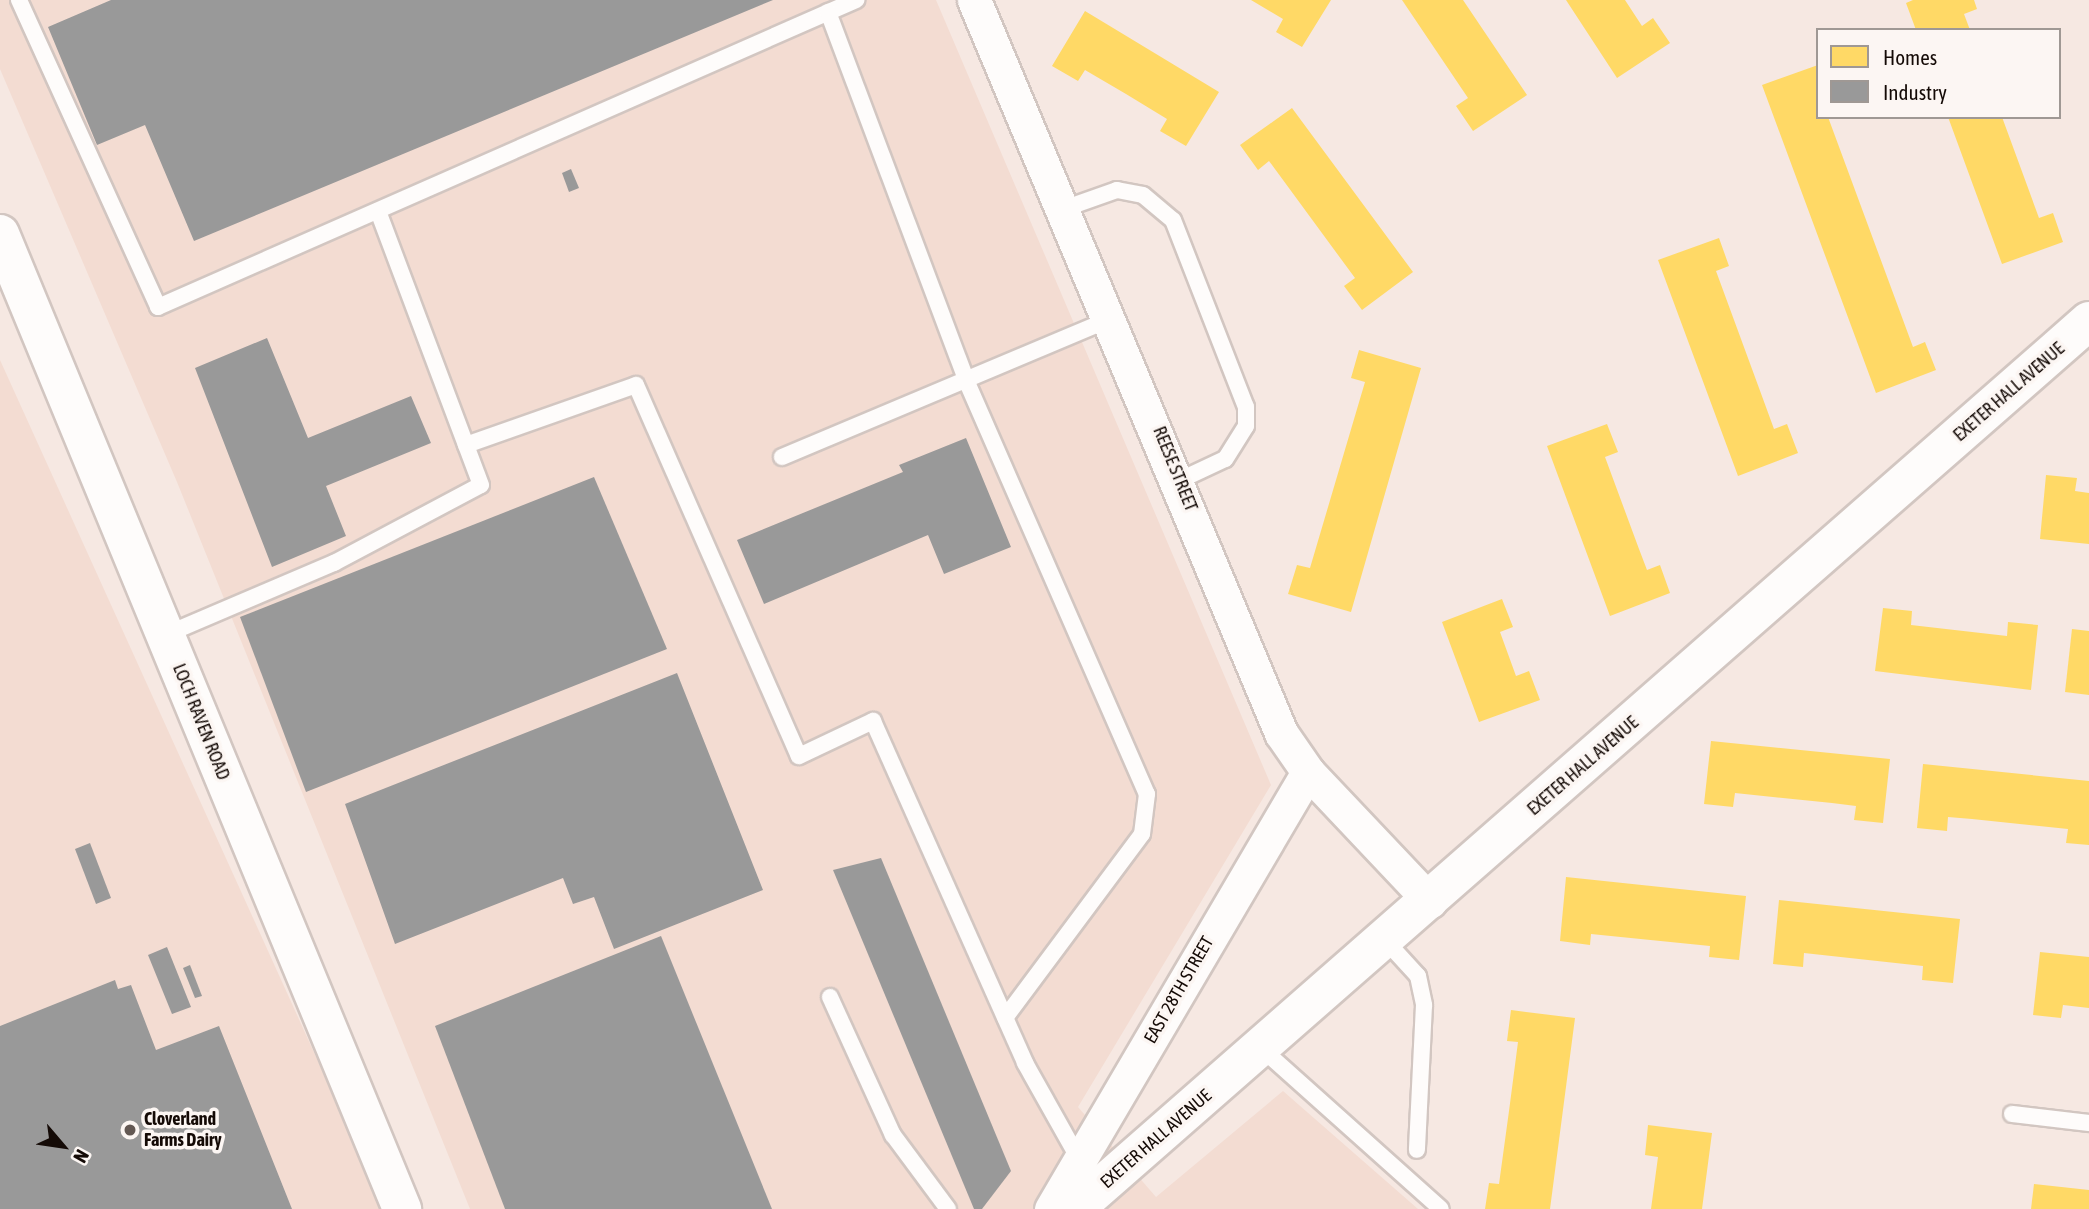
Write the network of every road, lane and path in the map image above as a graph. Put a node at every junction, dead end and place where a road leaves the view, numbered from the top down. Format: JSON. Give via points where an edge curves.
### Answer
{"nodes":[{"id":1,"x":19,"y":0,"type":"edge"},
{"id":2,"x":856,"y":0,"type":"edge"},
{"id":3,"x":974,"y":0,"type":"edge"},
{"id":4,"x":828,"y":12,"type":"junction"},
{"id":5,"x":1066,"y":208,"type":"junction"},
{"id":6,"x":378,"y":211,"type":"junction"},
{"id":7,"x":0,"y":234,"type":"edge"},
{"id":8,"x":1112,"y":318,"type":"junction"},
{"id":9,"x":2089,"y":321,"type":"edge"},
{"id":10,"x":966,"y":380,"type":"junction"},
{"id":11,"x":466,"y":445,"type":"junction"},
{"id":12,"x":782,"y":457,"type":"dead end"},
{"id":13,"x":1180,"y":480,"type":"junction"},
{"id":14,"x":165,"y":635,"type":"junction"},
{"id":15,"x":1308,"y":772,"type":"junction"},
{"id":16,"x":1430,"y":901,"type":"junction"},
{"id":17,"x":1385,"y":940,"type":"junction"},
{"id":18,"x":830,"y":997,"type":"dead end"},
{"id":19,"x":1005,"y":1018,"type":"junction"},
{"id":20,"x":1261,"y":1048,"type":"junction"},
{"id":21,"x":2011,"y":1114,"type":"dead end"},
{"id":22,"x":2089,"y":1123,"type":"edge"},
{"id":23,"x":1417,"y":1150,"type":"dead end"},
{"id":24,"x":1080,"y":1161,"type":"junction"},
{"id":25,"x":402,"y":1209,"type":"edge"},
{"id":26,"x":948,"y":1209,"type":"edge"},
{"id":27,"x":1051,"y":1209,"type":"edge"},
{"id":28,"x":1075,"y":1209,"type":"edge"},
{"id":29,"x":1441,"y":1209,"type":"edge"}],
"edges":[{"from":1,"to":6,"type":"lane","via":[[158,307]]},
{"from":2,"to":4,"type":"lane"},
{"from":3,"to":5,"type":"street","name":"REESE STREET"},
{"from":4,"to":6,"type":"lane"},
{"from":4,"to":10,"type":"lane"},
{"from":5,"to":8,"type":"street","name":"REESE STREET"},
{"from":5,"to":13,"type":"lane","via":[[1117,190],[1143,195],[1173,220],[1246,407],[1246,426],[1225,459]]},
{"from":6,"to":11,"type":"lane"},
{"from":7,"to":14,"type":"street","name":"LOCH RAVEN ROAD"},
{"from":8,"to":10,"type":"lane"},
{"from":8,"to":13,"type":"street","name":"REESE STREET"},
{"from":9,"to":16,"type":"street","name":"EXETER HALL AVENUE"},
{"from":10,"to":12,"type":"lane"},
{"from":10,"to":19,"type":"lane","via":[[1147,793],[1142,834]]},
{"from":11,"to":14,"type":"lane","via":[[481,485],[334,563]]},
{"from":11,"to":19,"type":"lane","via":[[636,385],[799,755],[873,722]]},
{"from":13,"to":15,"type":"street","name":"REESE STREET","via":[[1281,733]]},
{"from":14,"to":25,"type":"street","name":"LOCH RAVEN ROAD"},
{"from":15,"to":16,"type":"street","name":"REESE STREET"},
{"from":15,"to":24,"type":"street","name":"EAST 28TH STREET"},
{"from":16,"to":17,"type":"street","name":"EXETER HALL AVENUE"},
{"from":17,"to":20,"type":"street","name":"EXETER HALL AVENUE"},
{"from":17,"to":23,"type":"lane","via":[[1418,976],[1424,1005]]},
{"from":18,"to":26,"type":"lane","via":[[893,1135]]},
{"from":19,"to":24,"type":"lane"},
{"from":20,"to":28,"type":"street","name":"EXETER HALL AVENUE"},
{"from":20,"to":29,"type":"lane"},
{"from":21,"to":22,"type":"lane"},
{"from":24,"to":27,"type":"street","name":"EAST 28TH STREET"}]}
